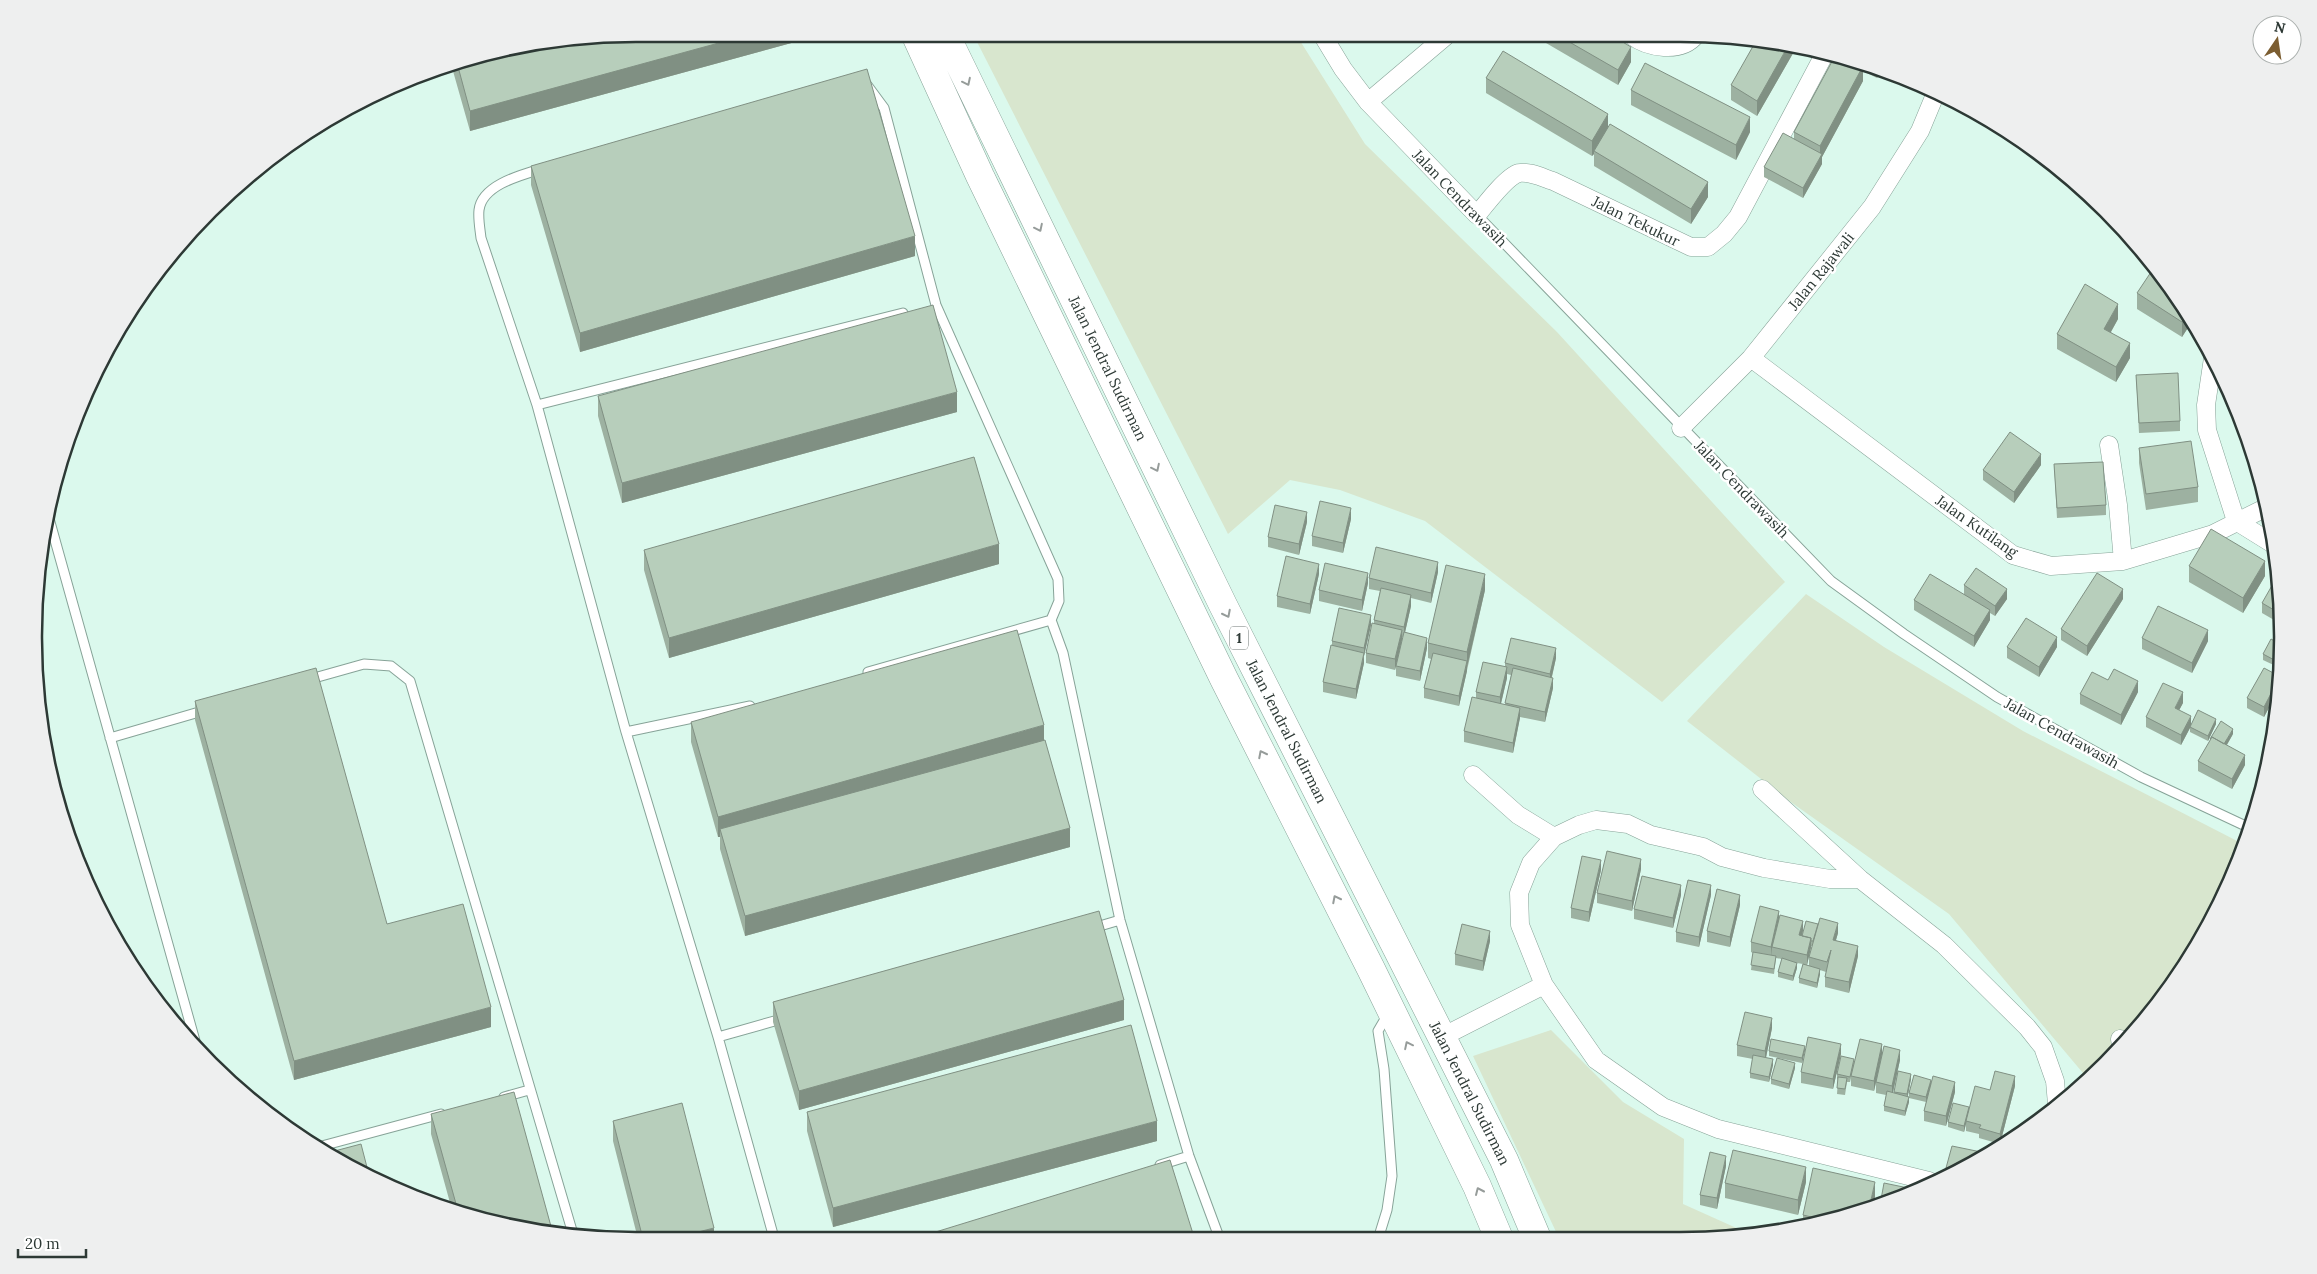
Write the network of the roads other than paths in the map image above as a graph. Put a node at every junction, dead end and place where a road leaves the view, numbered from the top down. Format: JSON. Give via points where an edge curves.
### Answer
{"nodes":[{"id":1,"x":919,"y":42,"type":"edge"},
{"id":2,"x":949,"y":42,"type":"edge"},
{"id":3,"x":1327,"y":42,"type":"edge"},
{"id":4,"x":1439,"y":42,"type":"edge"},
{"id":5,"x":1640,"y":42,"type":"edge"},
{"id":6,"x":1686,"y":42,"type":"edge"},
{"id":7,"x":1821,"y":60,"type":"edge"},
{"id":8,"x":859,"y":81,"type":"edge"},
{"id":9,"x":1933,"y":99,"type":"edge"},
{"id":10,"x":1368,"y":102,"type":"junction"},
{"id":11,"x":546,"y":167,"type":"edge"},
{"id":12,"x":1477,"y":215,"type":"junction"},
{"id":13,"x":936,"y":305,"type":"junction"},
{"id":14,"x":927,"y":308,"type":"edge"},
{"id":15,"x":917,"y":310,"type":"edge"},
{"id":16,"x":1751,"y":358,"type":"junction"},
{"id":17,"x":2211,"y":370,"type":"edge"},
{"id":18,"x":538,"y":405,"type":"junction"},
{"id":19,"x":1681,"y":428,"type":"junction"},
{"id":20,"x":2109,"y":445,"type":"dead end"},
{"id":21,"x":2260,"y":510,"type":"edge"},
{"id":22,"x":2236,"y":521,"type":"junction"},
{"id":23,"x":52,"y":531,"type":"edge"},
{"id":24,"x":2266,"y":540,"type":"edge"},
{"id":25,"x":2123,"y":560,"type":"junction"},
{"id":26,"x":1051,"y":620,"type":"junction"},
{"id":27,"x":860,"y":674,"type":"edge"},
{"id":28,"x":298,"y":683,"type":"edge"},
{"id":29,"x":755,"y":704,"type":"edge"},
{"id":30,"x":214,"y":707,"type":"edge"},
{"id":31,"x":626,"y":732,"type":"junction"},
{"id":32,"x":110,"y":738,"type":"junction"},
{"id":33,"x":1473,"y":775,"type":"dead end"},
{"id":34,"x":1762,"y":790,"type":"dead end"},
{"id":35,"x":2244,"y":825,"type":"edge"},
{"id":36,"x":1554,"y":837,"type":"junction"},
{"id":37,"x":1860,"y":879,"type":"junction"},
{"id":38,"x":1120,"y":920,"type":"junction"},
{"id":39,"x":1082,"y":931,"type":"edge"},
{"id":40,"x":1544,"y":985,"type":"junction"},
{"id":41,"x":1391,"y":1009,"type":"junction"},
{"id":42,"x":794,"y":1015,"type":"edge"},
{"id":43,"x":192,"y":1031,"type":"edge"},
{"id":44,"x":1442,"y":1036,"type":"junction"},
{"id":45,"x":718,"y":1037,"type":"junction"},
{"id":46,"x":529,"y":1090,"type":"junction"},
{"id":47,"x":2056,"y":1097,"type":"edge"},
{"id":48,"x":491,"y":1100,"type":"edge"},
{"id":49,"x":452,"y":1111,"type":"edge"},
{"id":50,"x":328,"y":1144,"type":"edge"},
{"id":51,"x":1189,"y":1156,"type":"junction"},
{"id":52,"x":1151,"y":1168,"type":"edge"},
{"id":53,"x":1922,"y":1179,"type":"edge"},
{"id":54,"x":571,"y":1227,"type":"edge"},
{"id":55,"x":772,"y":1232,"type":"edge"},
{"id":56,"x":1217,"y":1232,"type":"edge"},
{"id":57,"x":1380,"y":1232,"type":"edge"},
{"id":58,"x":1496,"y":1232,"type":"edge"},
{"id":59,"x":1534,"y":1232,"type":"edge"}],
"edges":[{"from":41,"to":1,"type":"highway","name":"Jalan Jendral Sudirman","number":"1","one_way":true,"via":[[1224,679],[980,176]]},
{"from":2,"to":44,"type":"highway","name":"Jalan Jendral Sudirman","number":"1","one_way":true,"via":[[1223,605]]},
{"from":3,"to":10,"type":"street","name":"Jalan Cendrawasih"},
{"from":4,"to":10,"type":"street"},
{"from":5,"to":6,"type":"street","via":[[1665,47]]},
{"from":7,"to":12,"type":"street","name":"Jalan Tekukur","via":[[1738,217],[1708,247],[1691,248],[1553,181],[1532,174],[1518,173]]},
{"from":8,"to":13,"type":"lane","via":[[869,86],[884,108]]},
{"from":9,"to":16,"type":"street","name":"Jalan Rajawali","via":[[1920,131],[1872,206]]},
{"from":10,"to":12,"type":"street","name":"Jalan Cendrawasih"},
{"from":11,"to":18,"type":"lane","via":[[509,178],[484,197],[479,210],[481,238]]},
{"from":12,"to":19,"type":"lane","name":"Jalan Cendrawasih"},
{"from":13,"to":14,"type":"lane"},
{"from":13,"to":26,"type":"lane","via":[[1058,579],[1059,601]]},
{"from":15,"to":18,"type":"lane"},
{"from":16,"to":19,"type":"street","name":"Jalan Rajawali"},
{"from":16,"to":25,"type":"street","name":"Jalan Kutilang","via":[[2013,555],[2051,566]]},
{"from":17,"to":22,"type":"street","via":[[2207,430]]},
{"from":18,"to":31,"type":"lane"},
{"from":19,"to":35,"type":"lane","name":"Jalan Cendrawasih","via":[[1831,581],[1904,634],[2014,707],[2141,777]]},
{"from":20,"to":25,"type":"street"},
{"from":21,"to":22,"type":"street","name":"Jalan Kutilang"},
{"from":22,"to":24,"type":"street"},
{"from":22,"to":25,"type":"street","name":"Jalan Kutilang","via":[[2213,534]]},
{"from":23,"to":32,"type":"lane"},
{"from":26,"to":27,"type":"lane"},
{"from":26,"to":38,"type":"lane","via":[[1063,653]]},
{"from":28,"to":46,"type":"lane","via":[[364,664],[391,666],[410,681]]},
{"from":29,"to":31,"type":"lane"},
{"from":30,"to":32,"type":"lane"},
{"from":31,"to":45,"type":"lane"},
{"from":32,"to":43,"type":"lane"},
{"from":33,"to":36,"type":"street","via":[[1518,815]]},
{"from":34,"to":37,"type":"street"},
{"from":36,"to":37,"type":"street","via":[[1596,820],[1628,824],[1651,835],[1704,847],[1722,857],[1764,868],[1830,879]]},
{"from":36,"to":40,"type":"street","via":[[1531,863],[1519,893],[1520,925]]},
{"from":37,"to":47,"type":"street","via":[[1944,945],[2027,1027],[2043,1047],[2055,1081]]},
{"from":38,"to":39,"type":"lane"},
{"from":38,"to":51,"type":"lane"},
{"from":40,"to":44,"type":"street"},
{"from":40,"to":53,"type":"street","via":[[1596,1060],[1663,1107],[1718,1129]]},
{"from":41,"to":57,"type":"lane","via":[[1378,1031],[1392,1176]]},
{"from":58,"to":41,"type":"highway","name":"Jalan Jendral Sudirman","number":"1","one_way":true},
{"from":42,"to":45,"type":"lane"},
{"from":44,"to":59,"type":"highway","name":"Jalan Jendral Sudirman","number":"1","via":[[1504,1160]]},
{"from":45,"to":55,"type":"lane"},
{"from":46,"to":48,"type":"lane"},
{"from":46,"to":54,"type":"lane"},
{"from":49,"to":50,"type":"lane"},
{"from":51,"to":52,"type":"lane"},
{"from":51,"to":56,"type":"lane"}]}
